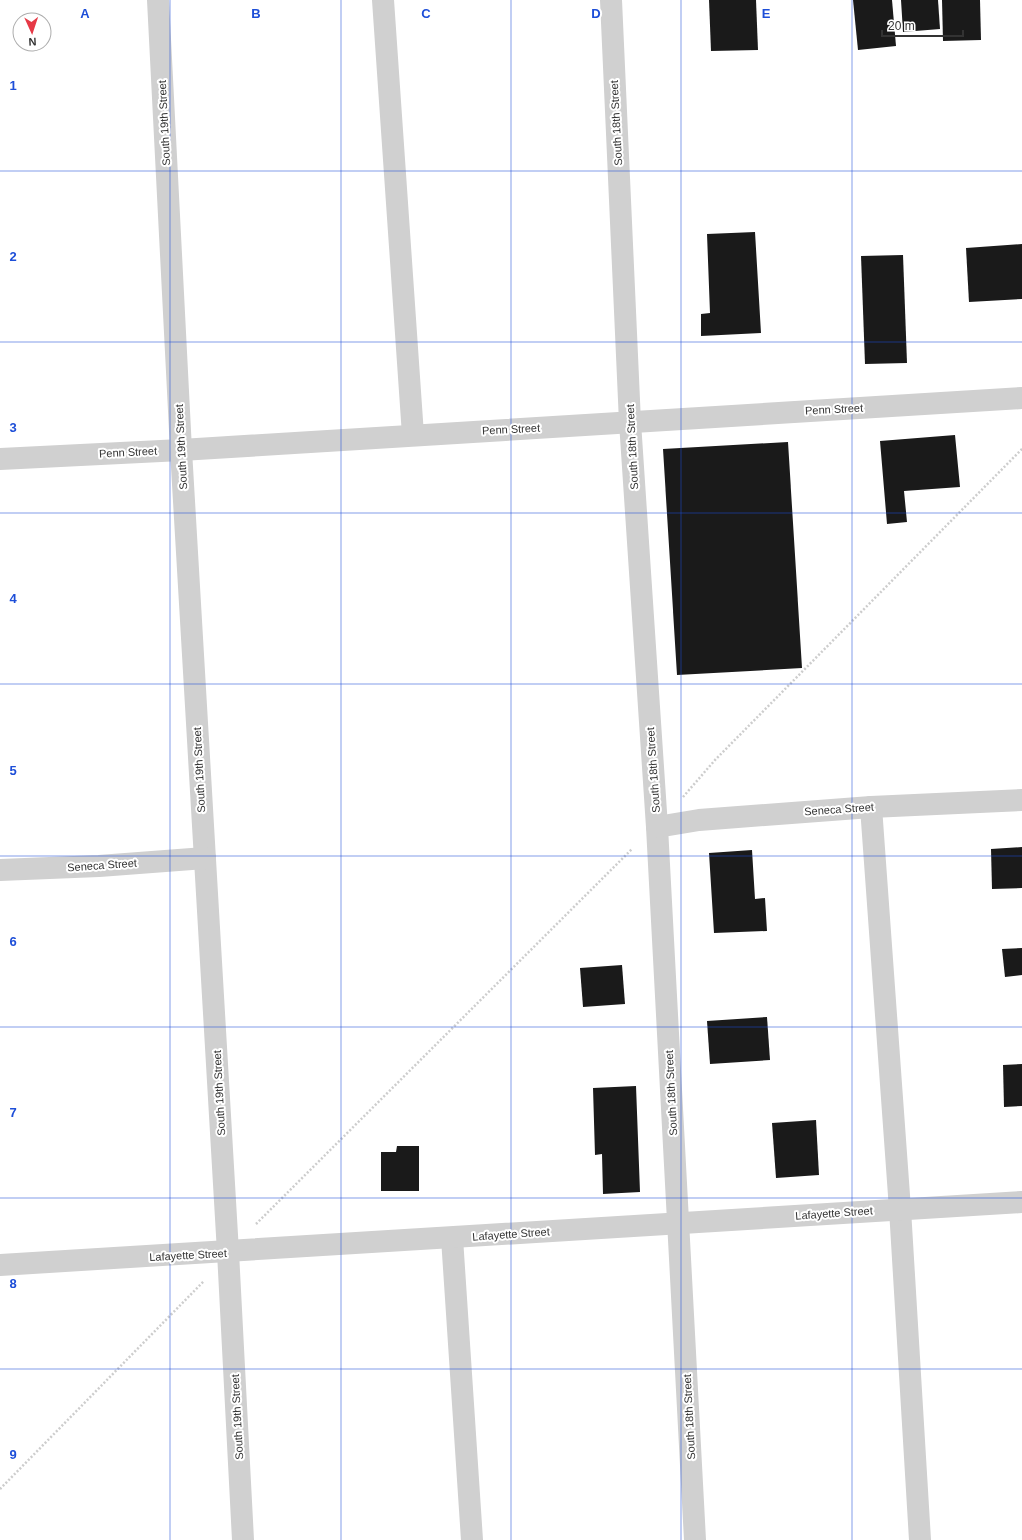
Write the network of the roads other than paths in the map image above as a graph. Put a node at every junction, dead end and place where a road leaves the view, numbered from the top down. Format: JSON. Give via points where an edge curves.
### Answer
{"nodes":[{"id":1,"x":158,"y":0,"type":"edge"},
{"id":2,"x":383,"y":0,"type":"edge"},
{"id":3,"x":611,"y":0,"type":"edge"},
{"id":4,"x":1022,"y":398,"type":"edge"},
{"id":5,"x":630,"y":422,"type":"junction"},
{"id":6,"x":413,"y":435,"type":"junction"},
{"id":7,"x":181,"y":450,"type":"junction"},
{"id":8,"x":0,"y":459,"type":"edge"},
{"id":9,"x":1022,"y":800,"type":"edge"},
{"id":10,"x":871,"y":807,"type":"junction"},
{"id":11,"x":656,"y":827,"type":"junction"},
{"id":12,"x":205,"y":858,"type":"junction"},
{"id":13,"x":0,"y":870,"type":"edge"},
{"id":14,"x":1022,"y":1202,"type":"edge"},
{"id":15,"x":900,"y":1209,"type":"junction"},
{"id":16,"x":678,"y":1223,"type":"junction"},
{"id":17,"x":452,"y":1238,"type":"junction"},
{"id":18,"x":228,"y":1252,"type":"junction"},
{"id":19,"x":0,"y":1265,"type":"edge"},
{"id":20,"x":243,"y":1540,"type":"edge"},
{"id":21,"x":472,"y":1540,"type":"edge"},
{"id":22,"x":695,"y":1540,"type":"edge"},
{"id":23,"x":920,"y":1540,"type":"edge"}],
"edges":[{"from":1,"to":7,"type":"street","name":"South 19th Street"},
{"from":2,"to":6,"type":"street"},
{"from":3,"to":5,"type":"street","name":"South 18th Street"},
{"from":4,"to":5,"type":"street","name":"Penn Street"},
{"from":5,"to":6,"type":"street","name":"Penn Street"},
{"from":5,"to":11,"type":"street","name":"South 18th Street"},
{"from":6,"to":7,"type":"street","name":"Penn Street"},
{"from":7,"to":8,"type":"street","name":"Penn Street"},
{"from":7,"to":12,"type":"street","name":"South 19th Street"},
{"from":9,"to":10,"type":"street","name":"Seneca Street"},
{"from":10,"to":11,"type":"street","name":"Seneca Street","via":[[699,820]]},
{"from":10,"to":15,"type":"street"},
{"from":11,"to":16,"type":"street","name":"South 18th Street"},
{"from":12,"to":13,"type":"street","name":"Seneca Street"},
{"from":12,"to":18,"type":"street","name":"South 19th Street"},
{"from":14,"to":15,"type":"street","name":"Lafayette Street"},
{"from":15,"to":16,"type":"street","name":"Lafayette Street"},
{"from":15,"to":23,"type":"street"},
{"from":16,"to":17,"type":"street","name":"Lafayette Street"},
{"from":16,"to":22,"type":"street","name":"South 18th Street"},
{"from":17,"to":18,"type":"street","name":"Lafayette Street"},
{"from":17,"to":21,"type":"street"},
{"from":18,"to":19,"type":"street","name":"Lafayette Street"},
{"from":18,"to":20,"type":"street","name":"South 19th Street"}]}
